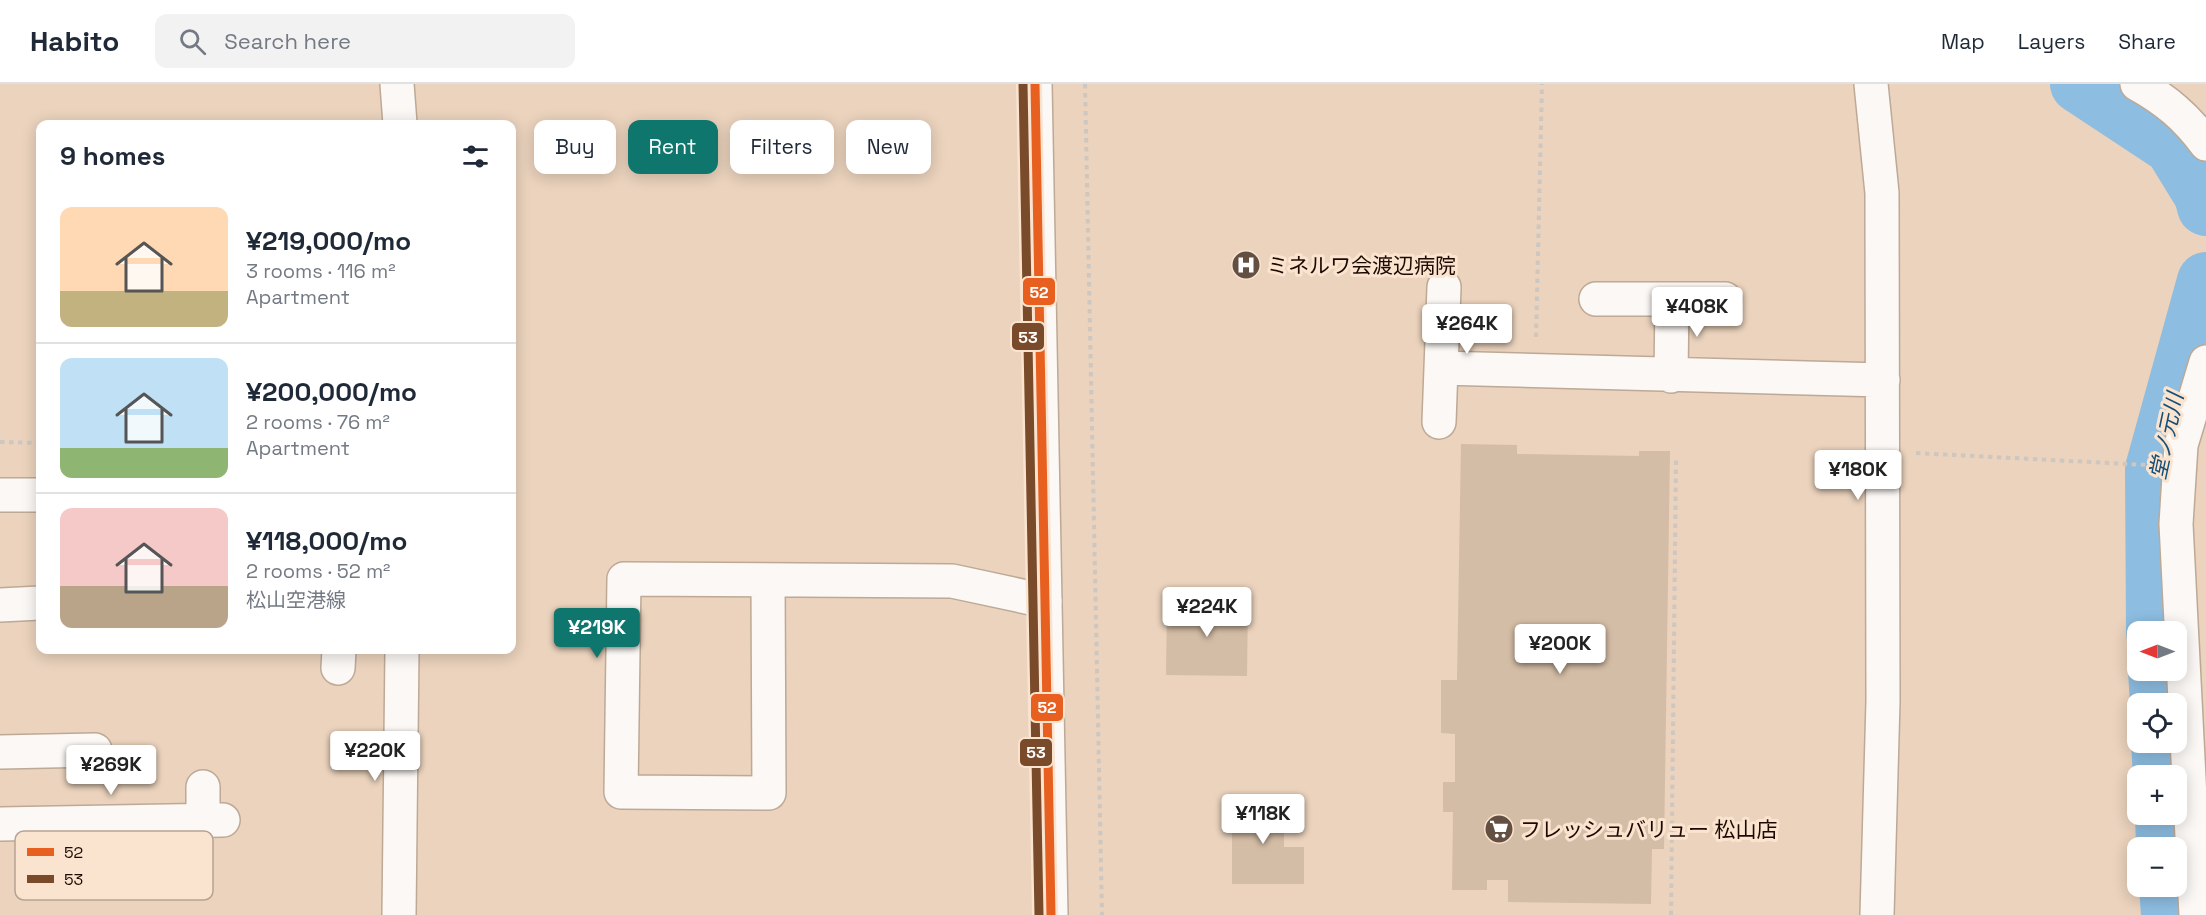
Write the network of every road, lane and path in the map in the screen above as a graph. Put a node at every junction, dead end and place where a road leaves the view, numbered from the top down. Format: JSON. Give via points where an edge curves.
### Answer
{"nodes":[{"id":1,"x":397,"y":84,"type":"edge"},
{"id":2,"x":1035,"y":84,"type":"edge"},
{"id":3,"x":1085,"y":84,"type":"edge"},
{"id":4,"x":1542,"y":84,"type":"edge"},
{"id":5,"x":1871,"y":84,"type":"edge"},
{"id":6,"x":2137,"y":84,"type":"edge"},
{"id":7,"x":400,"y":120,"type":"edge"},
{"id":8,"x":2206,"y":144,"type":"edge"},
{"id":9,"x":1444,"y":287,"type":"dead end"},
{"id":10,"x":1596,"y":299,"type":"dead end"},
{"id":11,"x":1672,"y":299,"type":"junction"},
{"id":12,"x":1725,"y":299,"type":"dead end"},
{"id":13,"x":2206,"y":362,"type":"edge"},
{"id":14,"x":1441,"y":368,"type":"junction"},
{"id":15,"x":1535,"y":371,"type":"junction"},
{"id":16,"x":1671,"y":376,"type":"junction"},
{"id":17,"x":1883,"y":380,"type":"junction"},
{"id":18,"x":1439,"y":422,"type":"dead end"},
{"id":19,"x":2196,"y":428,"type":"edge"},
{"id":20,"x":0,"y":442,"type":"edge"},
{"id":21,"x":36,"y":443,"type":"edge"},
{"id":22,"x":1883,"y":451,"type":"junction"},
{"id":23,"x":1676,"y":458,"type":"dead end"},
{"id":24,"x":2141,"y":464,"type":"dead end"},
{"id":25,"x":0,"y":495,"type":"edge"},
{"id":26,"x":36,"y":495,"type":"edge"},
{"id":27,"x":768,"y":580,"type":"junction"},
{"id":28,"x":1045,"y":601,"type":"junction"},
{"id":29,"x":36,"y":603,"type":"edge"},
{"id":30,"x":0,"y":605,"type":"edge"},
{"id":31,"x":402,"y":654,"type":"edge"},
{"id":32,"x":95,"y":750,"type":"dead end"},
{"id":33,"x":0,"y":752,"type":"edge"},
{"id":34,"x":203,"y":786,"type":"dead end"},
{"id":35,"x":0,"y":824,"type":"edge"},
{"id":36,"x":74,"y":831,"type":"edge"},
{"id":37,"x":154,"y":831,"type":"edge"},
{"id":38,"x":399,"y":915,"type":"edge"},
{"id":39,"x":1051,"y":915,"type":"edge"},
{"id":40,"x":1102,"y":915,"type":"edge"},
{"id":41,"x":1671,"y":915,"type":"edge"},
{"id":42,"x":1877,"y":915,"type":"edge"},
{"id":43,"x":2196,"y":915,"type":"edge"}],
"edges":[{"from":1,"to":7,"type":"street"},
{"from":2,"to":28,"type":"street"},
{"from":3,"to":40,"type":"path"},
{"from":4,"to":15,"type":"path"},
{"from":5,"to":17,"type":"street","via":[[1882,193]]},
{"from":6,"to":8,"type":"street","via":[[2187,118]]},
{"from":9,"to":14,"type":"street"},
{"from":10,"to":11,"type":"street"},
{"from":11,"to":12,"type":"street"},
{"from":11,"to":16,"type":"street"},
{"from":13,"to":19,"type":"street"},
{"from":14,"to":15,"type":"street"},
{"from":14,"to":18,"type":"street"},
{"from":15,"to":16,"type":"street"},
{"from":16,"to":17,"type":"street"},
{"from":17,"to":22,"type":"street"},
{"from":19,"to":43,"type":"street","via":[[2181,445],[2176,524]]},
{"from":20,"to":21,"type":"path"},
{"from":22,"to":24,"type":"path"},
{"from":22,"to":42,"type":"street","via":[[1884,701]]},
{"from":23,"to":41,"type":"path"},
{"from":25,"to":26,"type":"street"},
{"from":27,"to":27,"type":"street","via":[[624,579],[621,792],[769,793]]},
{"from":27,"to":28,"type":"street","via":[[952,581]]},
{"from":28,"to":39,"type":"street"},
{"from":29,"to":30,"type":"street"},
{"from":31,"to":38,"type":"street"},
{"from":32,"to":33,"type":"street"},
{"from":34,"to":37,"type":"street","via":[[213,820]]},
{"from":35,"to":36,"type":"street"}]}
